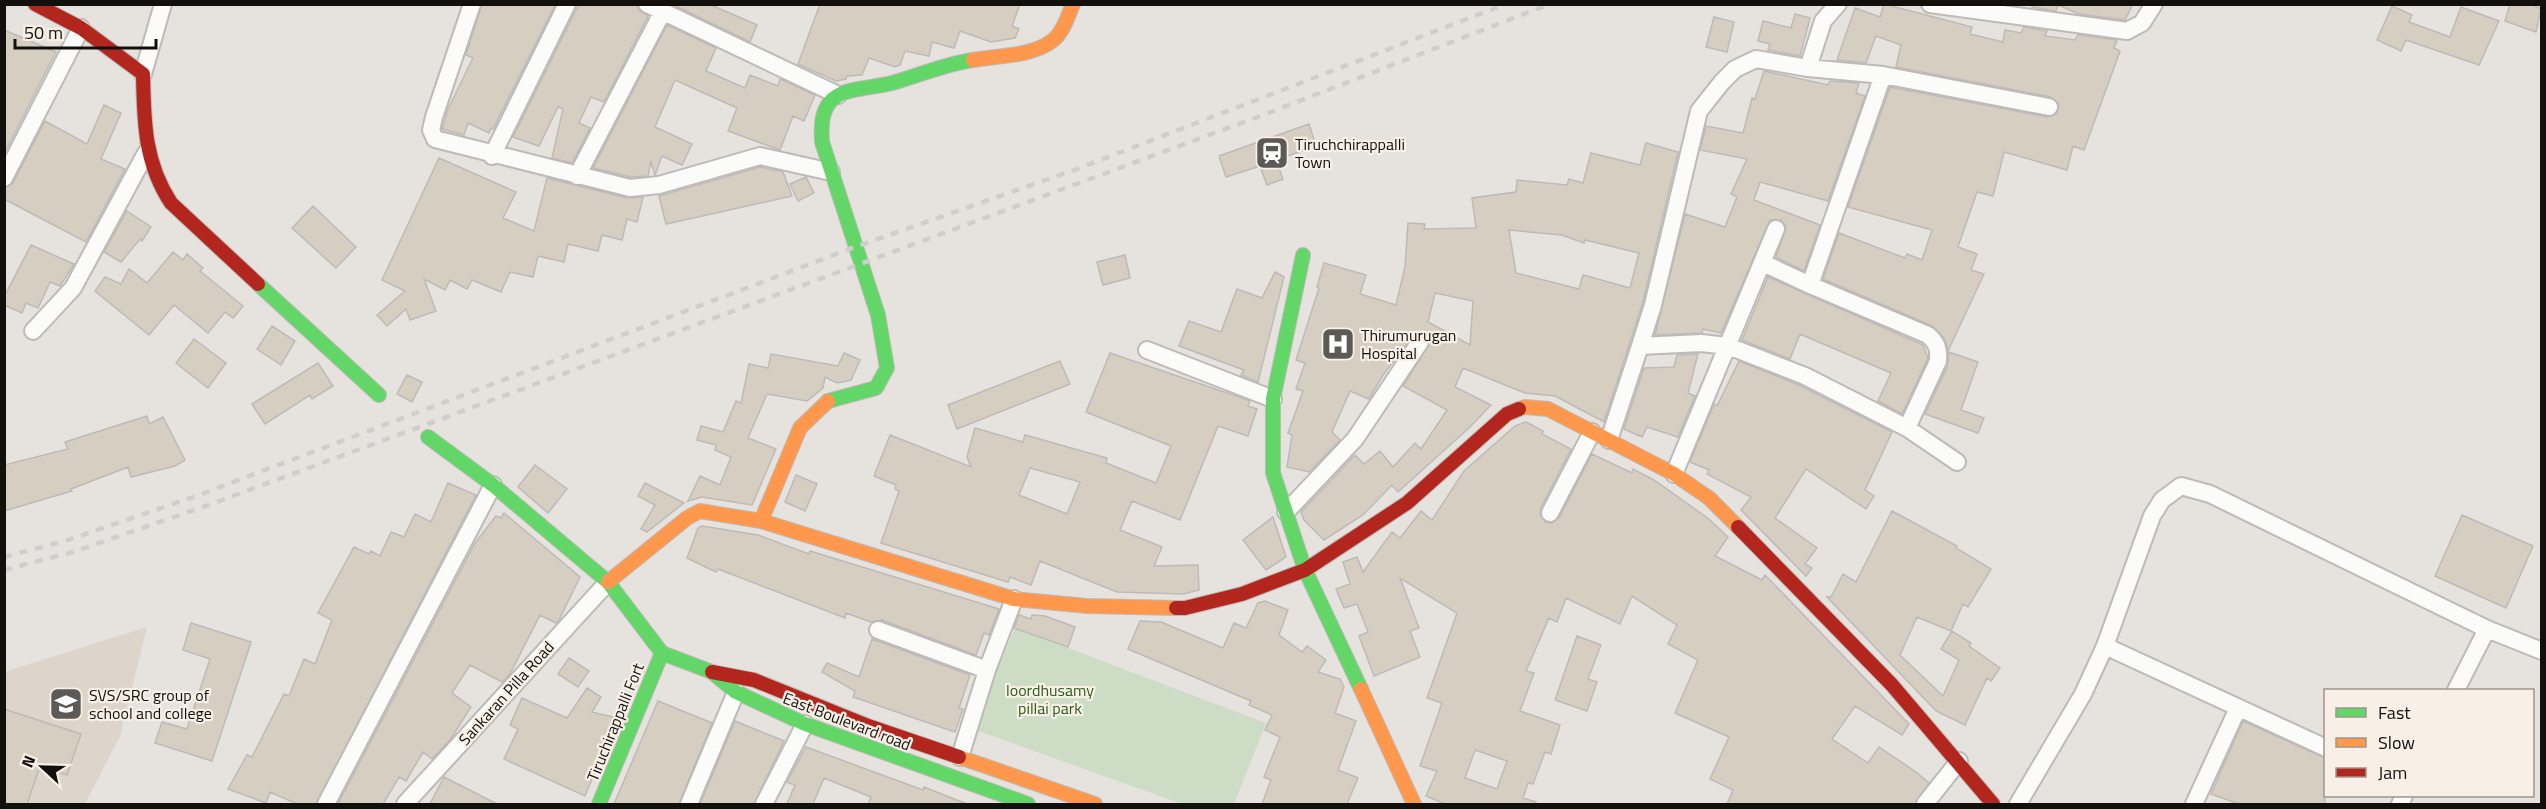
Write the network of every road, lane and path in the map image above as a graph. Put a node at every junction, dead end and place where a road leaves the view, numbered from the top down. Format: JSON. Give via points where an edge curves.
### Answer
{"nodes":[{"id":1,"x":35,"y":4,"type":"edge"},
{"id":2,"x":163,"y":4,"type":"edge"},
{"id":3,"x":472,"y":4,"type":"edge"},
{"id":4,"x":567,"y":4,"type":"edge"},
{"id":5,"x":1073,"y":4,"type":"edge"},
{"id":6,"x":1838,"y":4,"type":"edge"},
{"id":7,"x":1930,"y":4,"type":"edge"},
{"id":8,"x":2154,"y":4,"type":"edge"},
{"id":9,"x":655,"y":9,"type":"edge"},
{"id":10,"x":81,"y":28,"type":"junction"},
{"id":11,"x":1808,"y":68,"type":"junction"},
{"id":12,"x":143,"y":74,"type":"junction"},
{"id":13,"x":1884,"y":75,"type":"junction"},
{"id":14,"x":838,"y":95,"type":"junction"},
{"id":15,"x":2049,"y":107,"type":"dead end"},
{"id":16,"x":146,"y":153,"type":"junction"},
{"id":17,"x":492,"y":156,"type":"junction"},
{"id":18,"x":831,"y":172,"type":"junction"},
{"id":19,"x":577,"y":176,"type":"junction"},
{"id":20,"x":4,"y":178,"type":"edge"},
{"id":21,"x":1776,"y":229,"type":"dead end"},
{"id":22,"x":1303,"y":255,"type":"dead end"},
{"id":23,"x":1763,"y":263,"type":"junction"},
{"id":24,"x":1810,"y":285,"type":"junction"},
{"id":25,"x":33,"y":331,"type":"dead end"},
{"id":26,"x":1420,"y":342,"type":"dead end"},
{"id":27,"x":1640,"y":346,"type":"junction"},
{"id":28,"x":1728,"y":346,"type":"junction"},
{"id":29,"x":1147,"y":350,"type":"dead end"},
{"id":30,"x":378,"y":395,"type":"dead end"},
{"id":31,"x":1274,"y":399,"type":"junction"},
{"id":32,"x":1907,"y":429,"type":"junction"},
{"id":33,"x":1592,"y":432,"type":"junction"},
{"id":34,"x":428,"y":438,"type":"dead end"},
{"id":35,"x":1609,"y":440,"type":"junction"},
{"id":36,"x":1957,"y":462,"type":"dead end"},
{"id":37,"x":1674,"y":474,"type":"junction"},
{"id":38,"x":493,"y":485,"type":"junction"},
{"id":39,"x":1286,"y":512,"type":"junction"},
{"id":40,"x":1550,"y":513,"type":"dead end"},
{"id":41,"x":761,"y":521,"type":"junction"},
{"id":42,"x":1305,"y":570,"type":"junction"},
{"id":43,"x":608,"y":582,"type":"junction"},
{"id":44,"x":1014,"y":599,"type":"junction"},
{"id":45,"x":2487,"y":629,"type":"junction"},
{"id":46,"x":878,"y":630,"type":"dead end"},
{"id":47,"x":2105,"y":646,"type":"junction"},
{"id":48,"x":2541,"y":651,"type":"edge"},
{"id":49,"x":662,"y":653,"type":"junction"},
{"id":50,"x":987,"y":670,"type":"junction"},
{"id":51,"x":712,"y":672,"type":"junction"},
{"id":52,"x":2457,"y":689,"type":"edge"},
{"id":53,"x":736,"y":692,"type":"junction"},
{"id":54,"x":2238,"y":708,"type":"junction"},
{"id":55,"x":805,"y":724,"type":"junction"},
{"id":56,"x":2324,"y":748,"type":"edge"},
{"id":57,"x":960,"y":757,"type":"junction"},
{"id":58,"x":1959,"y":761,"type":"junction"},
{"id":59,"x":326,"y":804,"type":"edge"},
{"id":60,"x":405,"y":804,"type":"edge"},
{"id":61,"x":599,"y":804,"type":"edge"},
{"id":62,"x":689,"y":804,"type":"edge"},
{"id":63,"x":764,"y":804,"type":"edge"},
{"id":64,"x":1028,"y":804,"type":"edge"},
{"id":65,"x":1095,"y":804,"type":"edge"},
{"id":66,"x":1414,"y":804,"type":"edge"},
{"id":67,"x":1925,"y":804,"type":"edge"},
{"id":68,"x":1993,"y":804,"type":"edge"},
{"id":69,"x":2018,"y":804,"type":"edge"},
{"id":70,"x":2194,"y":804,"type":"edge"}],
"edges":[{"from":1,"to":10,"type":"street"},
{"from":2,"to":12,"type":"street"},
{"from":3,"to":17,"type":"street","via":[[431,130],[435,139]]},
{"from":4,"to":17,"type":"street"},
{"from":5,"to":14,"type":"street","via":[[1053,41],[1037,49],[952,63],[892,83]]},
{"from":6,"to":11,"type":"street","via":[[1823,21]]},
{"from":7,"to":8,"type":"street","via":[[2122,31],[2142,23]]},
{"from":9,"to":14,"type":"street"},
{"from":9,"to":19,"type":"street"},
{"from":10,"to":12,"type":"street"},
{"from":10,"to":20,"type":"street"},
{"from":11,"to":13,"type":"street"},
{"from":11,"to":27,"type":"street","via":[[1756,60],[1735,69],[1699,111]]},
{"from":12,"to":16,"type":"street"},
{"from":13,"to":15,"type":"street"},
{"from":13,"to":24,"type":"street"},
{"from":14,"to":18,"type":"street","via":[[825,109],[821,125]]},
{"from":16,"to":25,"type":"street","via":[[74,288]]},
{"from":16,"to":30,"type":"street","via":[[171,203]]},
{"from":17,"to":19,"type":"street"},
{"from":18,"to":19,"type":"street","via":[[760,156],[658,185],[630,188]]},
{"from":18,"to":41,"type":"street","via":[[878,315],[887,369],[876,388],[829,400],[800,428]]},
{"from":21,"to":23,"type":"street"},
{"from":22,"to":31,"type":"street"},
{"from":23,"to":24,"type":"street"},
{"from":23,"to":28,"type":"street"},
{"from":24,"to":32,"type":"street","via":[[1935,341],[1938,361]]},
{"from":26,"to":39,"type":"street","via":[[1355,439]]},
{"from":27,"to":28,"type":"street","via":[[1701,342]]},
{"from":27,"to":35,"type":"street"},
{"from":28,"to":32,"type":"street","via":[[1805,376]]},
{"from":28,"to":37,"type":"street"},
{"from":29,"to":31,"type":"street"},
{"from":31,"to":39,"type":"street","via":[[1271,460]]},
{"from":32,"to":36,"type":"street"},
{"from":33,"to":35,"type":"street"},
{"from":33,"to":40,"type":"street"},
{"from":33,"to":42,"type":"street","via":[[1548,409],[1525,407],[1511,411],[1407,502]]},
{"from":34,"to":38,"type":"street"},
{"from":35,"to":37,"type":"street"},
{"from":37,"to":58,"type":"street","via":[[1717,506]]},
{"from":38,"to":43,"type":"street"},
{"from":38,"to":59,"type":"street"},
{"from":39,"to":42,"type":"street"},
{"from":41,"to":43,"type":"street","via":[[700,511]]},
{"from":41,"to":44,"type":"street"},
{"from":42,"to":44,"type":"street","via":[[1242,594],[1185,608],[1087,606]]},
{"from":42,"to":66,"type":"street"},
{"from":43,"to":49,"type":"street"},
{"from":43,"to":60,"type":"street","name":"Sankaran Pilla Road"},
{"from":44,"to":50,"type":"street"},
{"from":45,"to":47,"type":"street","via":[[2210,494],[2181,486],[2162,500],[2152,516]]},
{"from":45,"to":48,"type":"street"},
{"from":45,"to":52,"type":"street"},
{"from":46,"to":50,"type":"street"},
{"from":47,"to":54,"type":"street"},
{"from":47,"to":69,"type":"street","via":[[2083,694]]},
{"from":49,"to":51,"type":"street","name":"East Boulevard road"},
{"from":49,"to":61,"type":"street","name":"Tiruchirappalli Fort"},
{"from":50,"to":57,"type":"street"},
{"from":51,"to":53,"type":"street","name":"East Boulevard road"},
{"from":51,"to":57,"type":"street","via":[[754,680],[868,726]]},
{"from":53,"to":55,"type":"street","name":"East Boulevard road"},
{"from":53,"to":62,"type":"street"},
{"from":54,"to":56,"type":"street"},
{"from":54,"to":70,"type":"street"},
{"from":55,"to":63,"type":"street"},
{"from":55,"to":64,"type":"street","name":"East Boulevard road"},
{"from":57,"to":65,"type":"street"},
{"from":58,"to":67,"type":"street"},
{"from":58,"to":68,"type":"street"}]}
